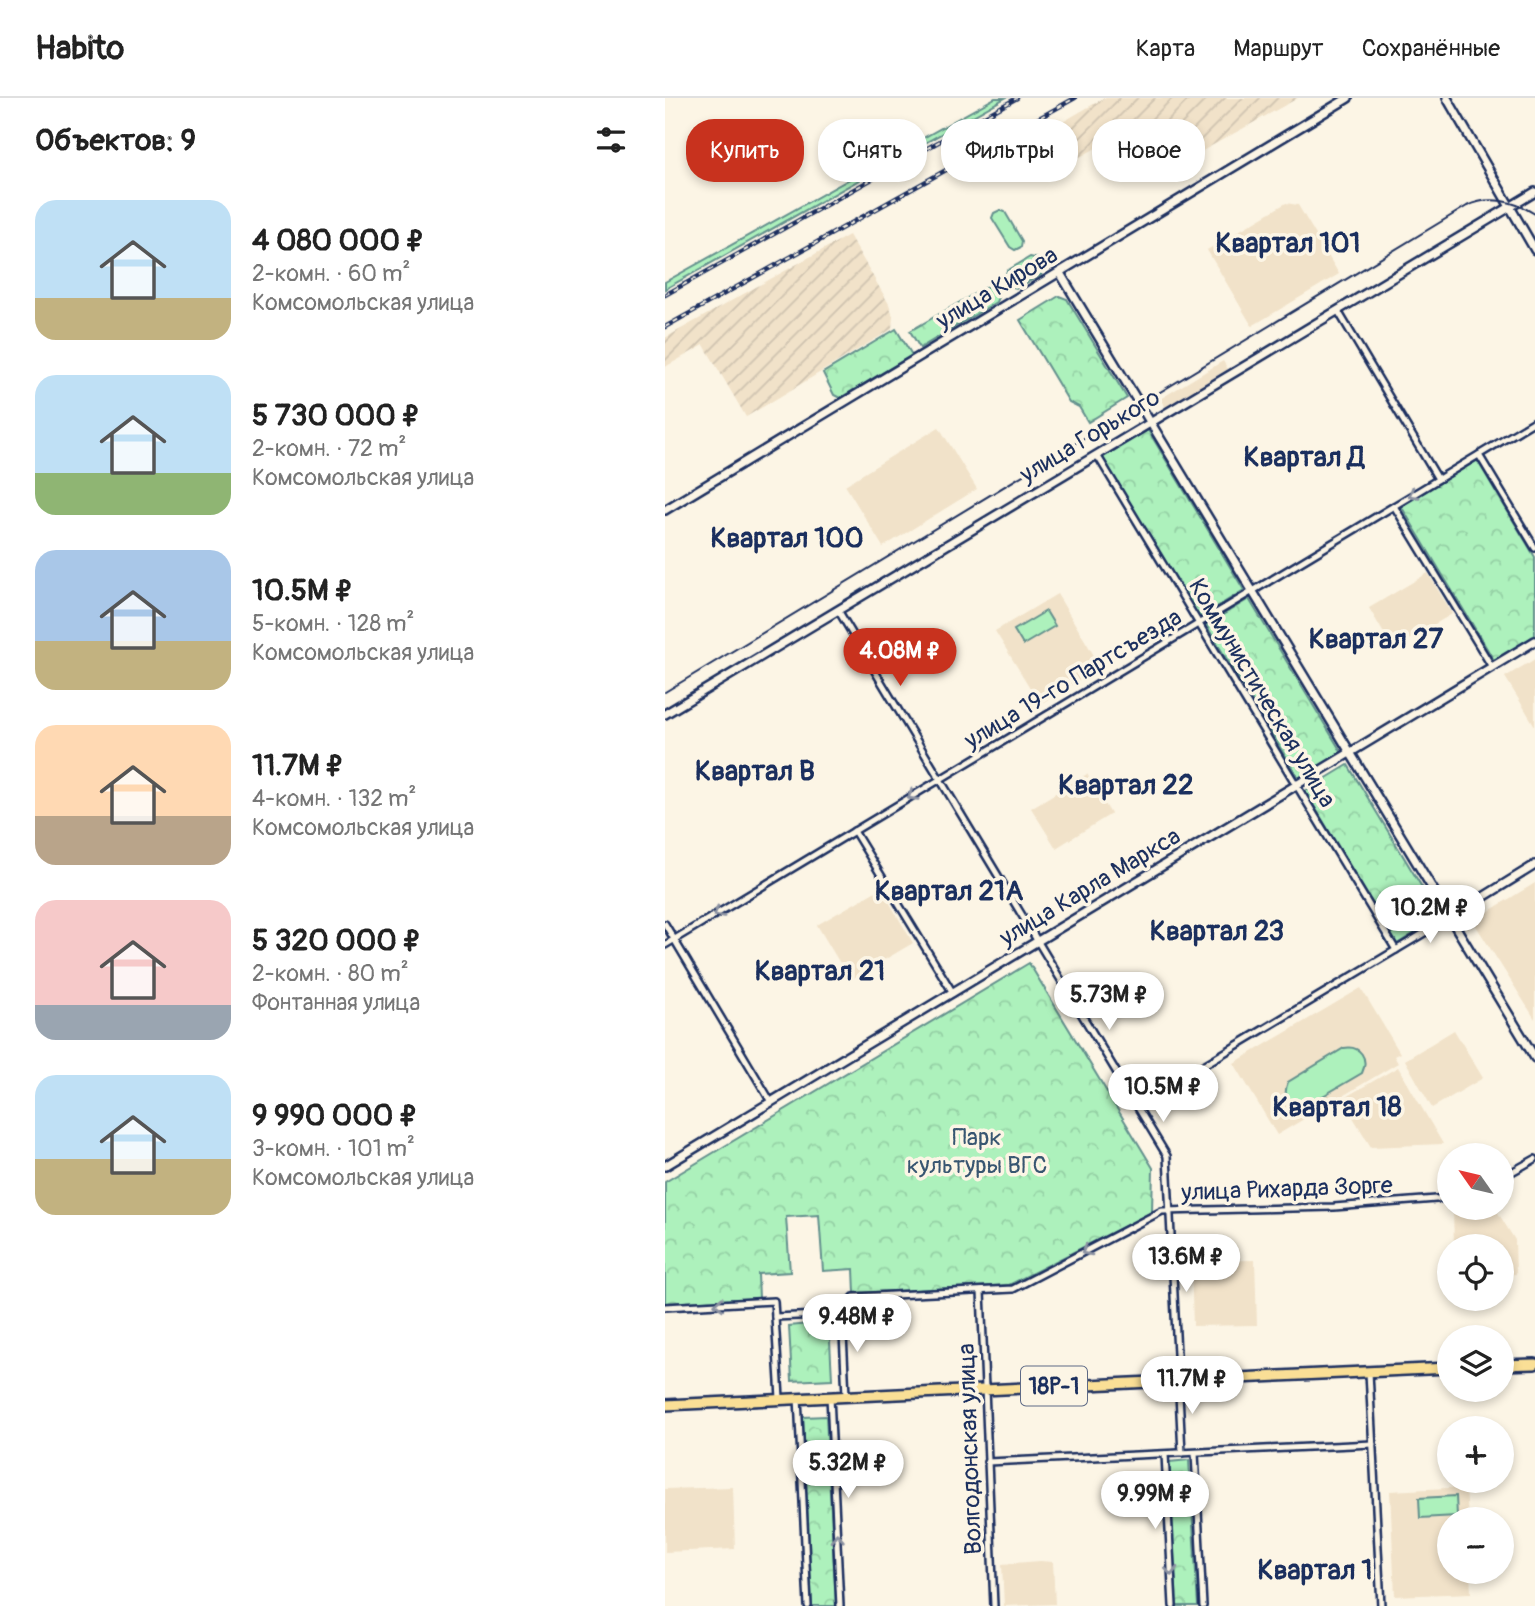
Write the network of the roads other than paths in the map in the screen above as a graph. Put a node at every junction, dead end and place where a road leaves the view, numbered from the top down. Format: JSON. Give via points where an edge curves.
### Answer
{"nodes":[{"id":1,"x":1348,"y":98,"type":"edge"},
{"id":2,"x":1447,"y":98,"type":"edge"},
{"id":3,"x":1535,"y":192,"type":"edge"},
{"id":4,"x":1509,"y":208,"type":"junction"},
{"id":5,"x":1535,"y":250,"type":"edge"},
{"id":6,"x":1060,"y":273,"type":"junction"},
{"id":7,"x":1338,"y":311,"type":"junction"},
{"id":8,"x":1535,"y":421,"type":"edge"},
{"id":9,"x":1151,"y":422,"type":"junction"},
{"id":10,"x":1097,"y":454,"type":"junction"},
{"id":11,"x":1479,"y":455,"type":"junction"},
{"id":12,"x":1438,"y":479,"type":"junction"},
{"id":13,"x":1394,"y":506,"type":"junction"},
{"id":14,"x":665,"y":510,"type":"edge"},
{"id":15,"x":1535,"y":548,"type":"edge"},
{"id":16,"x":1252,"y":591,"type":"junction"},
{"id":17,"x":838,"y":610,"type":"junction"},
{"id":18,"x":1198,"y":624,"type":"junction"},
{"id":19,"x":1535,"y":641,"type":"edge"},
{"id":20,"x":1492,"y":667,"type":"junction"},
{"id":21,"x":665,"y":714,"type":"edge"},
{"id":22,"x":1350,"y":754,"type":"junction"},
{"id":23,"x":939,"y":780,"type":"junction"},
{"id":24,"x":1297,"y":787,"type":"junction"},
{"id":25,"x":855,"y":831,"type":"junction"},
{"id":26,"x":1535,"y":865,"type":"edge"},
{"id":27,"x":1451,"y":917,"type":"junction"},
{"id":28,"x":665,"y":924,"type":"edge"},
{"id":29,"x":674,"y":939,"type":"junction"},
{"id":30,"x":1039,"y":941,"type":"junction"},
{"id":31,"x":665,"y":945,"type":"edge"},
{"id":32,"x":1396,"y":950,"type":"junction"},
{"id":33,"x":953,"y":993,"type":"junction"},
{"id":34,"x":1535,"y":1058,"type":"edge"},
{"id":35,"x":771,"y":1102,"type":"junction"},
{"id":36,"x":1137,"y":1105,"type":"junction"},
{"id":37,"x":1535,"y":1159,"type":"edge"},
{"id":38,"x":665,"y":1166,"type":"edge"},
{"id":39,"x":1514,"y":1171,"type":"edge"},
{"id":40,"x":1437,"y":1199,"type":"edge"},
{"id":41,"x":1169,"y":1210,"type":"junction"},
{"id":42,"x":981,"y":1292,"type":"junction"},
{"id":43,"x":665,"y":1307,"type":"edge"},
{"id":44,"x":842,"y":1314,"type":"junction"},
{"id":45,"x":775,"y":1317,"type":"junction"},
{"id":46,"x":1535,"y":1364,"type":"edge"},
{"id":47,"x":1514,"y":1365,"type":"edge"},
{"id":48,"x":1437,"y":1369,"type":"edge"},
{"id":49,"x":1369,"y":1372,"type":"junction"},
{"id":50,"x":1177,"y":1380,"type":"junction"},
{"id":51,"x":984,"y":1390,"type":"junction"},
{"id":52,"x":846,"y":1395,"type":"junction"},
{"id":53,"x":830,"y":1396,"type":"junction"},
{"id":54,"x":798,"y":1397,"type":"junction"},
{"id":55,"x":780,"y":1398,"type":"junction"},
{"id":56,"x":665,"y":1405,"type":"edge"},
{"id":57,"x":1373,"y":1444,"type":"junction"},
{"id":58,"x":1182,"y":1453,"type":"junction"},
{"id":59,"x":1195,"y":1453,"type":"junction"},
{"id":60,"x":1164,"y":1454,"type":"junction"},
{"id":61,"x":987,"y":1462,"type":"junction"},
{"id":62,"x":809,"y":1606,"type":"edge"},
{"id":63,"x":840,"y":1606,"type":"edge"},
{"id":64,"x":994,"y":1606,"type":"edge"},
{"id":65,"x":1173,"y":1606,"type":"edge"},
{"id":66,"x":1203,"y":1606,"type":"edge"},
{"id":67,"x":1381,"y":1606,"type":"edge"}],
"edges":[{"from":1,"to":6,"type":"street","name":"улица Кирова"},
{"from":2,"to":4,"type":"street"},
{"from":3,"to":4,"type":"street","name":"улица Горького"},
{"from":4,"to":5,"type":"street"},
{"from":4,"to":7,"type":"street","name":"улица Горького"},
{"from":6,"to":9,"type":"street","name":"Коммунистическая улица"},
{"from":6,"to":14,"type":"street","name":"улица Кирова"},
{"from":7,"to":9,"type":"street","name":"улица Горького"},
{"from":7,"to":12,"type":"street"},
{"from":8,"to":11,"type":"street","name":"улица 19-го Партсъезда"},
{"from":9,"to":10,"type":"street","name":"улица Горького"},
{"from":9,"to":16,"type":"street","name":"Коммунистическая улица"},
{"from":10,"to":17,"type":"street","name":"улица Горького"},
{"from":10,"to":18,"type":"street","name":"Коммунистическая улица"},
{"from":11,"to":12,"type":"street","name":"улица 19-го Партсъезда"},
{"from":11,"to":15,"type":"street"},
{"from":12,"to":13,"type":"street","name":"улица 19-го Партсъезда","one_way":true},
{"from":13,"to":16,"type":"street","name":"улица 19-го Партсъезда"},
{"from":13,"to":20,"type":"street"},
{"from":16,"to":18,"type":"street","name":"улица 19-го Партсъезда"},
{"from":16,"to":22,"type":"street","name":"Коммунистическая улица"},
{"from":17,"to":21,"type":"street","name":"улица Горького"},
{"from":17,"to":23,"type":"street"},
{"from":18,"to":23,"type":"street","name":"улица 19-го Партсъезда"},
{"from":18,"to":24,"type":"street","name":"Коммунистическая улица"},
{"from":19,"to":20,"type":"street","name":"улица Карла Маркса"},
{"from":20,"to":22,"type":"street","name":"улица Карла Маркса"},
{"from":22,"to":24,"type":"street","name":"улица Карла Маркса"},
{"from":22,"to":27,"type":"street","name":"Коммунистическая улица"},
{"from":23,"to":25,"type":"street","name":"улица 19-го Партсъезда","one_way":true},
{"from":23,"to":30,"type":"street"},
{"from":24,"to":30,"type":"street","name":"улица Карла Маркса"},
{"from":24,"to":32,"type":"street","name":"Коммунистическая улица"},
{"from":25,"to":29,"type":"street","name":"улица 19-го Партсъезда","one_way":true},
{"from":25,"to":33,"type":"street"},
{"from":26,"to":27,"type":"street"},
{"from":27,"to":32,"type":"street"},
{"from":27,"to":34,"type":"street","name":"Коммунистическая улица"},
{"from":28,"to":29,"type":"street"},
{"from":29,"to":31,"type":"street","name":"улица 19-го Партсъезда"},
{"from":29,"to":35,"type":"street"},
{"from":30,"to":33,"type":"street","name":"улица Карла Маркса"},
{"from":30,"to":36,"type":"street"},
{"from":32,"to":36,"type":"street"},
{"from":33,"to":35,"type":"street","name":"улица Карла Маркса"},
{"from":35,"to":38,"type":"street","name":"улица Карла Маркса"},
{"from":36,"to":41,"type":"street","via":[[1167,1156]]},
{"from":37,"to":39,"type":"street"},
{"from":40,"to":41,"type":"street","name":"улица Рихарда Зорге","via":[[1333,1207]]},
{"from":41,"to":42,"type":"street","name":"улица Рихарда Зорге","one_way":true,"via":[[1013,1289]]},
{"from":41,"to":50,"type":"street"},
{"from":42,"to":44,"type":"street","name":"улица Рихарда Зорге","via":[[854,1297]]},
{"from":42,"to":51,"type":"street","name":"Волгодонская улица"},
{"from":45,"to":43,"type":"street","one_way":true,"via":[[774,1301]]},
{"from":44,"to":45,"type":"street"},
{"from":44,"to":52,"type":"street"},
{"from":45,"to":55,"type":"street"},
{"from":46,"to":47,"type":"main road"},
{"from":48,"to":49,"type":"main road","number":"18Р-1"},
{"from":49,"to":50,"type":"main road","number":"18Р-1"},
{"from":49,"to":57,"type":"street"},
{"from":50,"to":51,"type":"main road","number":"18Р-1"},
{"from":50,"to":58,"type":"street"},
{"from":51,"to":52,"type":"main road","number":"18Р-1"},
{"from":51,"to":61,"type":"street","name":"Волгодонская улица"},
{"from":52,"to":53,"type":"main road","number":"18Р-1"},
{"from":53,"to":54,"type":"main road","number":"18Р-1"},
{"from":63,"to":53,"type":"street","one_way":true},
{"from":54,"to":55,"type":"main road","number":"18Р-1"},
{"from":54,"to":62,"type":"street"},
{"from":55,"to":56,"type":"main road","number":"18Р-1"},
{"from":57,"to":59,"type":"street"},
{"from":57,"to":67,"type":"street"},
{"from":58,"to":59,"type":"street"},
{"from":58,"to":60,"type":"street"},
{"from":59,"to":66,"type":"street"},
{"from":60,"to":61,"type":"street"},
{"from":60,"to":65,"type":"street","one_way":true},
{"from":61,"to":64,"type":"street","name":"Волгодонская улица"}]}
